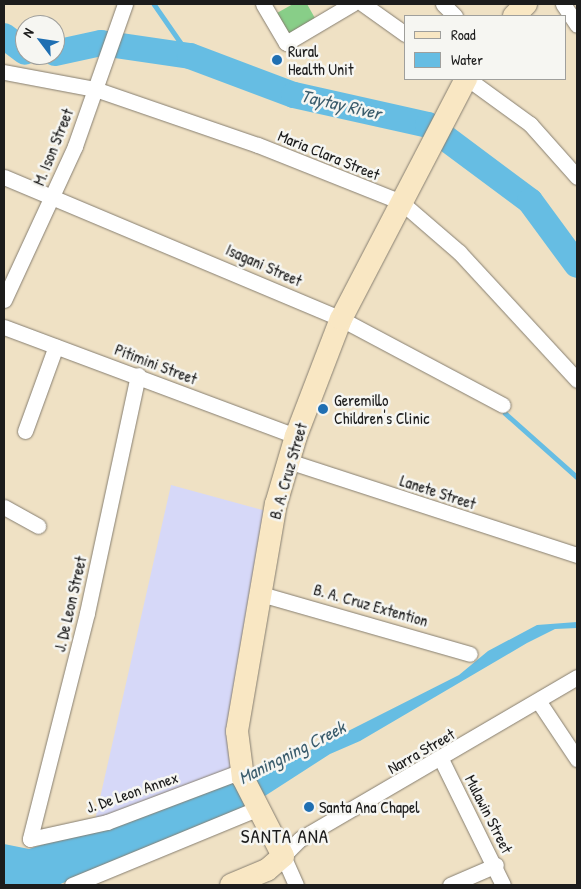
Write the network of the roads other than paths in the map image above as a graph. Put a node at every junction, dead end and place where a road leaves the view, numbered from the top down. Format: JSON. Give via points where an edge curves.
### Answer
{"nodes":[{"id":1,"x":125,"y":4,"type":"edge"},
{"id":2,"x":263,"y":4,"type":"edge"},
{"id":3,"x":352,"y":4,"type":"edge"},
{"id":4,"x":363,"y":4,"type":"edge"},
{"id":5,"x":443,"y":4,"type":"edge"},
{"id":6,"x":526,"y":4,"type":"edge"},
{"id":7,"x":563,"y":4,"type":"edge"},
{"id":8,"x":454,"y":15,"type":"edge"},
{"id":9,"x":515,"y":15,"type":"edge"},
{"id":10,"x":577,"y":26,"type":"edge"},
{"id":11,"x":404,"y":33,"type":"edge"},
{"id":12,"x":4,"y":72,"type":"edge"},
{"id":13,"x":466,"y":80,"type":"edge"},
{"id":14,"x":468,"y":80,"type":"edge"},
{"id":15,"x":95,"y":89,"type":"junction"},
{"id":16,"x":4,"y":176,"type":"edge"},
{"id":17,"x":577,"y":176,"type":"edge"},
{"id":18,"x":52,"y":199,"type":"junction"},
{"id":19,"x":402,"y":202,"type":"junction"},
{"id":20,"x":4,"y":300,"type":"edge"},
{"id":21,"x":341,"y":318,"type":"junction"},
{"id":22,"x":4,"y":326,"type":"edge"},
{"id":23,"x":56,"y":346,"type":"junction"},
{"id":24,"x":138,"y":375,"type":"junction"},
{"id":25,"x":577,"y":380,"type":"edge"},
{"id":26,"x":502,"y":405,"type":"dead end"},
{"id":27,"x":24,"y":431,"type":"dead end"},
{"id":28,"x":296,"y":436,"type":"junction"},
{"id":29,"x":288,"y":461,"type":"junction"},
{"id":30,"x":6,"y":512,"type":"edge"},
{"id":31,"x":38,"y":526,"type":"dead end"},
{"id":32,"x":577,"y":554,"type":"edge"},
{"id":33,"x":261,"y":594,"type":"junction"},
{"id":34,"x":470,"y":654,"type":"dead end"},
{"id":35,"x":577,"y":677,"type":"edge"},
{"id":36,"x":539,"y":702,"type":"junction"},
{"id":37,"x":441,"y":759,"type":"junction"},
{"id":38,"x":577,"y":759,"type":"edge"},
{"id":39,"x":242,"y":774,"type":"junction"},
{"id":40,"x":258,"y":807,"type":"junction"},
{"id":41,"x":30,"y":839,"type":"joint"},
{"id":42,"x":283,"y":856,"type":"junction"},
{"id":43,"x":496,"y":865,"type":"junction"},
{"id":44,"x":72,"y":885,"type":"edge"},
{"id":45,"x":231,"y":885,"type":"edge"},
{"id":46,"x":296,"y":885,"type":"edge"},
{"id":47,"x":450,"y":885,"type":"edge"},
{"id":48,"x":503,"y":885,"type":"edge"}],
"edges":[{"from":1,"to":15,"type":"street","name":"M. Ison Street","via":[[112,33]]},
{"from":2,"to":3,"type":"street","via":[[286,43]]},
{"from":4,"to":11,"type":"street"},
{"from":5,"to":8,"type":"street"},
{"from":6,"to":9,"type":"street"},
{"from":7,"to":10,"type":"street"},
{"from":12,"to":15,"type":"street","name":"Maria Clara Street"},
{"from":13,"to":19,"type":"street","name":"B. A. Cruz Street"},
{"from":14,"to":17,"type":"street","via":[[530,124]]},
{"from":15,"to":18,"type":"street","name":"M. Ison Street"},
{"from":15,"to":19,"type":"street","name":"Maria Clara Street","via":[[258,145]]},
{"from":16,"to":18,"type":"street","name":"Isagani Street"},
{"from":18,"to":20,"type":"street","name":"M. Ison Street"},
{"from":18,"to":21,"type":"street","name":"Isagani Street","via":[[181,248]]},
{"from":19,"to":21,"type":"street","name":"B. A. Cruz Street"},
{"from":19,"to":25,"type":"street","name":"Maria Clara Street","via":[[459,252]]},
{"from":21,"to":26,"type":"street","name":"Isagani Street"},
{"from":21,"to":28,"type":"street","name":"B. A. Cruz Street"},
{"from":22,"to":23,"type":"street","name":"Pitimini Street"},
{"from":23,"to":24,"type":"street","name":"Pitimini Street"},
{"from":23,"to":27,"type":"street"},
{"from":24,"to":28,"type":"street","name":"Pitimini Street"},
{"from":24,"to":41,"type":"street","name":"J. De Leon Street","via":[[87,612]]},
{"from":28,"to":29,"type":"street","name":"B. A. Cruz Street"},
{"from":29,"to":32,"type":"street","name":"Lanete Street"},
{"from":29,"to":33,"type":"street","name":"B. A. Cruz Street","via":[[276,504]]},
{"from":30,"to":31,"type":"street"},
{"from":33,"to":34,"type":"street","name":"B. A. Cruz Extention"},
{"from":33,"to":39,"type":"street","name":"B. A. Cruz Street","via":[[237,731]]},
{"from":35,"to":36,"type":"street","name":"Narra Street"},
{"from":36,"to":37,"type":"street","name":"Narra Street"},
{"from":36,"to":38,"type":"street"},
{"from":37,"to":42,"type":"street","name":"Narra Street","via":[[300,839]]},
{"from":37,"to":43,"type":"street","name":"Mulawin Street"},
{"from":39,"to":40,"type":"street","name":"B. A. Cruz Street"},
{"from":39,"to":41,"type":"street","name":"J. De Leon Annex","via":[[107,822]]},
{"from":40,"to":42,"type":"street","name":"B. A. Cruz Street"},
{"from":40,"to":44,"type":"street"},
{"from":42,"to":45,"type":"street","via":[[267,870]]},
{"from":42,"to":46,"type":"street","name":"B. A. Cruz Street"},
{"from":43,"to":47,"type":"street"},
{"from":43,"to":48,"type":"street","name":"Mulawin Street"}]}
